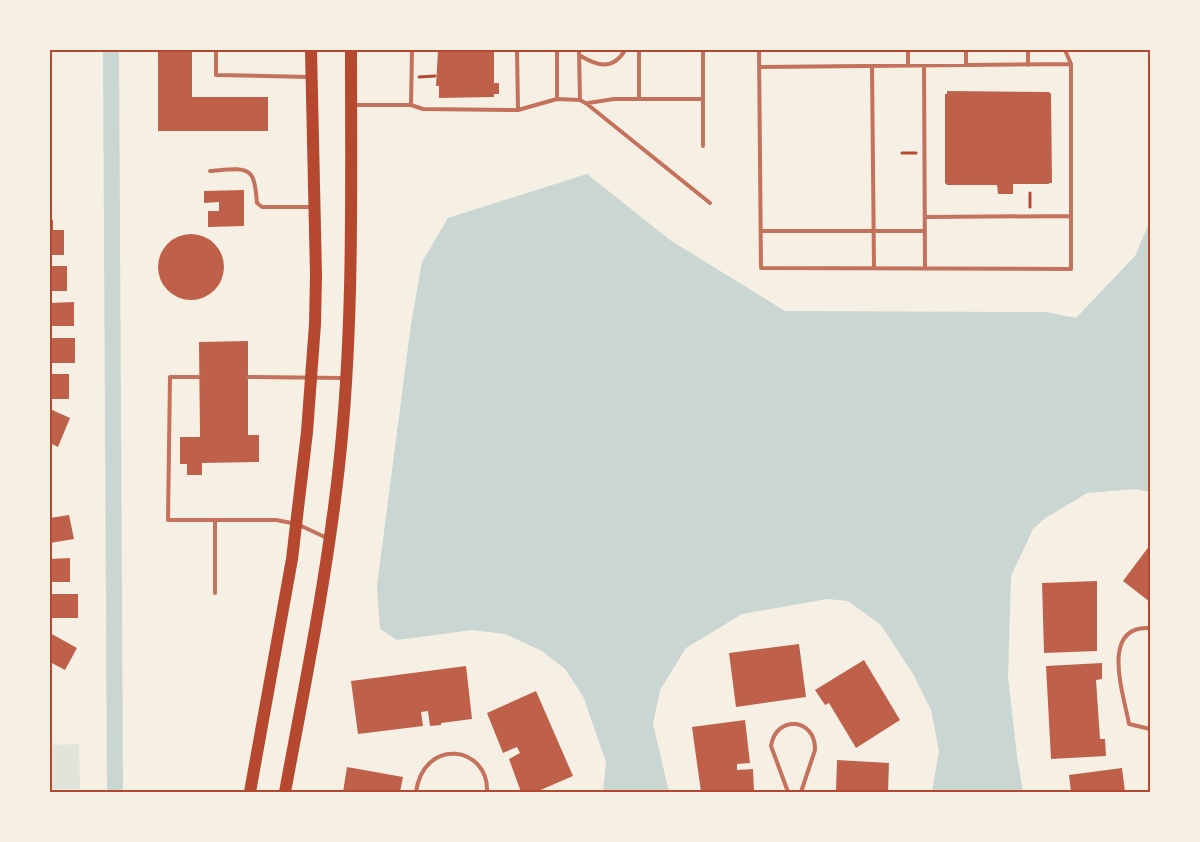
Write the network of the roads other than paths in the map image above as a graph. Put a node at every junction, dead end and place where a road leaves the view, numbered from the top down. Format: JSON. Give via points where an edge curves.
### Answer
{"nodes":[{"id":1,"x":216,"y":50,"type":"edge"},
{"id":2,"x":312,"y":50,"type":"edge"},
{"id":3,"x":351,"y":50,"type":"edge"},
{"id":4,"x":412,"y":50,"type":"edge"},
{"id":5,"x":517,"y":50,"type":"edge"},
{"id":6,"x":557,"y":50,"type":"edge"},
{"id":7,"x":625,"y":50,"type":"edge"},
{"id":8,"x":639,"y":50,"type":"edge"},
{"id":9,"x":703,"y":50,"type":"edge"},
{"id":10,"x":759,"y":50,"type":"edge"},
{"id":11,"x":908,"y":50,"type":"edge"},
{"id":12,"x":966,"y":50,"type":"edge"},
{"id":13,"x":1028,"y":50,"type":"edge"},
{"id":14,"x":1065,"y":50,"type":"edge"},
{"id":15,"x":579,"y":52,"type":"edge"},
{"id":16,"x":1028,"y":64,"type":"junction"},
{"id":17,"x":1071,"y":64,"type":"junction"},
{"id":18,"x":966,"y":65,"type":"junction"},
{"id":19,"x":872,"y":66,"type":"junction"},
{"id":20,"x":908,"y":66,"type":"junction"},
{"id":21,"x":924,"y":66,"type":"junction"},
{"id":22,"x":759,"y":67,"type":"junction"},
{"id":23,"x":312,"y":77,"type":"junction"},
{"id":24,"x":557,"y":99,"type":"junction"},
{"id":25,"x":580,"y":99,"type":"junction"},
{"id":26,"x":639,"y":99,"type":"junction"},
{"id":27,"x":703,"y":99,"type":"junction"},
{"id":28,"x":587,"y":104,"type":"junction"},
{"id":29,"x":351,"y":105,"type":"junction"},
{"id":30,"x":411,"y":105,"type":"junction"},
{"id":31,"x":518,"y":110,"type":"junction"},
{"id":32,"x":703,"y":146,"type":"dead end"},
{"id":33,"x":210,"y":171,"type":"dead end"},
{"id":34,"x":710,"y":202,"type":"dead end"},
{"id":35,"x":315,"y":207,"type":"junction"},
{"id":36,"x":1071,"y":216,"type":"junction"},
{"id":37,"x":925,"y":217,"type":"junction"},
{"id":38,"x":874,"y":230,"type":"junction"},
{"id":39,"x":761,"y":231,"type":"junction"},
{"id":40,"x":925,"y":231,"type":"junction"},
{"id":41,"x":874,"y":268,"type":"junction"},
{"id":42,"x":925,"y":268,"type":"junction"},
{"id":43,"x":200,"y":377,"type":"dead end"},
{"id":44,"x":248,"y":377,"type":"dead end"},
{"id":45,"x":312,"y":377,"type":"junction"},
{"id":46,"x":346,"y":378,"type":"junction"},
{"id":47,"x":215,"y":521,"type":"junction"},
{"id":48,"x":297,"y":524,"type":"junction"},
{"id":49,"x":329,"y":539,"type":"junction"},
{"id":50,"x":215,"y":593,"type":"dead end"},
{"id":51,"x":1150,"y":628,"type":"edge"},
{"id":52,"x":1150,"y":729,"type":"edge"},
{"id":53,"x":250,"y":792,"type":"edge"},
{"id":54,"x":285,"y":792,"type":"edge"},
{"id":55,"x":416,"y":792,"type":"edge"},
{"id":56,"x":487,"y":792,"type":"edge"},
{"id":57,"x":788,"y":792,"type":"edge"},
{"id":58,"x":801,"y":792,"type":"edge"}],
"edges":[{"from":1,"to":23,"type":"lane","via":[[216,75]]},
{"from":2,"to":23,"type":"main road"},
{"from":3,"to":29,"type":"main road"},
{"from":4,"to":30,"type":"lane"},
{"from":5,"to":31,"type":"lane"},
{"from":6,"to":24,"type":"lane"},
{"from":7,"to":15,"type":"lane","via":[[615,62],[603,65],[592,63]]},
{"from":8,"to":26,"type":"lane"},
{"from":9,"to":27,"type":"lane"},
{"from":10,"to":22,"type":"lane"},
{"from":11,"to":20,"type":"lane"},
{"from":12,"to":18,"type":"lane"},
{"from":13,"to":16,"type":"lane"},
{"from":14,"to":17,"type":"lane"},
{"from":15,"to":25,"type":"lane"},
{"from":16,"to":17,"type":"lane"},
{"from":16,"to":18,"type":"lane"},
{"from":17,"to":36,"type":"lane"},
{"from":18,"to":21,"type":"lane"},
{"from":19,"to":20,"type":"lane"},
{"from":19,"to":22,"type":"lane"},
{"from":19,"to":38,"type":"lane"},
{"from":20,"to":21,"type":"lane"},
{"from":21,"to":37,"type":"lane"},
{"from":22,"to":39,"type":"lane"},
{"from":23,"to":35,"type":"main road"},
{"from":24,"to":25,"type":"lane"},
{"from":24,"to":31,"type":"lane"},
{"from":25,"to":28,"type":"lane"},
{"from":26,"to":27,"type":"lane"},
{"from":26,"to":28,"type":"lane"},
{"from":27,"to":32,"type":"lane"},
{"from":28,"to":34,"type":"lane"},
{"from":29,"to":30,"type":"lane"},
{"from":29,"to":46,"type":"main road"},
{"from":30,"to":31,"type":"lane","via":[[423,110]]},
{"from":33,"to":35,"type":"lane","via":[[250,172],[257,203],[262,207]]},
{"from":35,"to":45,"type":"main road"},
{"from":36,"to":37,"type":"lane"},
{"from":36,"to":42,"type":"lane","via":[[1071,268]]},
{"from":37,"to":40,"type":"lane"},
{"from":38,"to":39,"type":"lane"},
{"from":38,"to":40,"type":"lane"},
{"from":38,"to":41,"type":"lane"},
{"from":39,"to":41,"type":"lane","via":[[761,268]]},
{"from":40,"to":42,"type":"lane"},
{"from":41,"to":42,"type":"lane"},
{"from":43,"to":47,"type":"lane","via":[[170,377],[168,520]]},
{"from":44,"to":45,"type":"lane"},
{"from":45,"to":46,"type":"lane"},
{"from":45,"to":48,"type":"main road"},
{"from":46,"to":49,"type":"main road"},
{"from":47,"to":48,"type":"lane","via":[[276,520]]},
{"from":47,"to":50,"type":"lane"},
{"from":48,"to":49,"type":"lane"},
{"from":48,"to":53,"type":"main road"},
{"from":49,"to":54,"type":"main road"},
{"from":51,"to":52,"type":"lane","via":[[1125,636],[1118,653],[1129,724]]},
{"from":55,"to":56,"type":"lane","via":[[420,774],[427,765],[447,754],[458,754],[478,765]]},
{"from":57,"to":58,"type":"lane","via":[[771,746],[781,727],[795,724],[808,730],[815,743]]}]}
